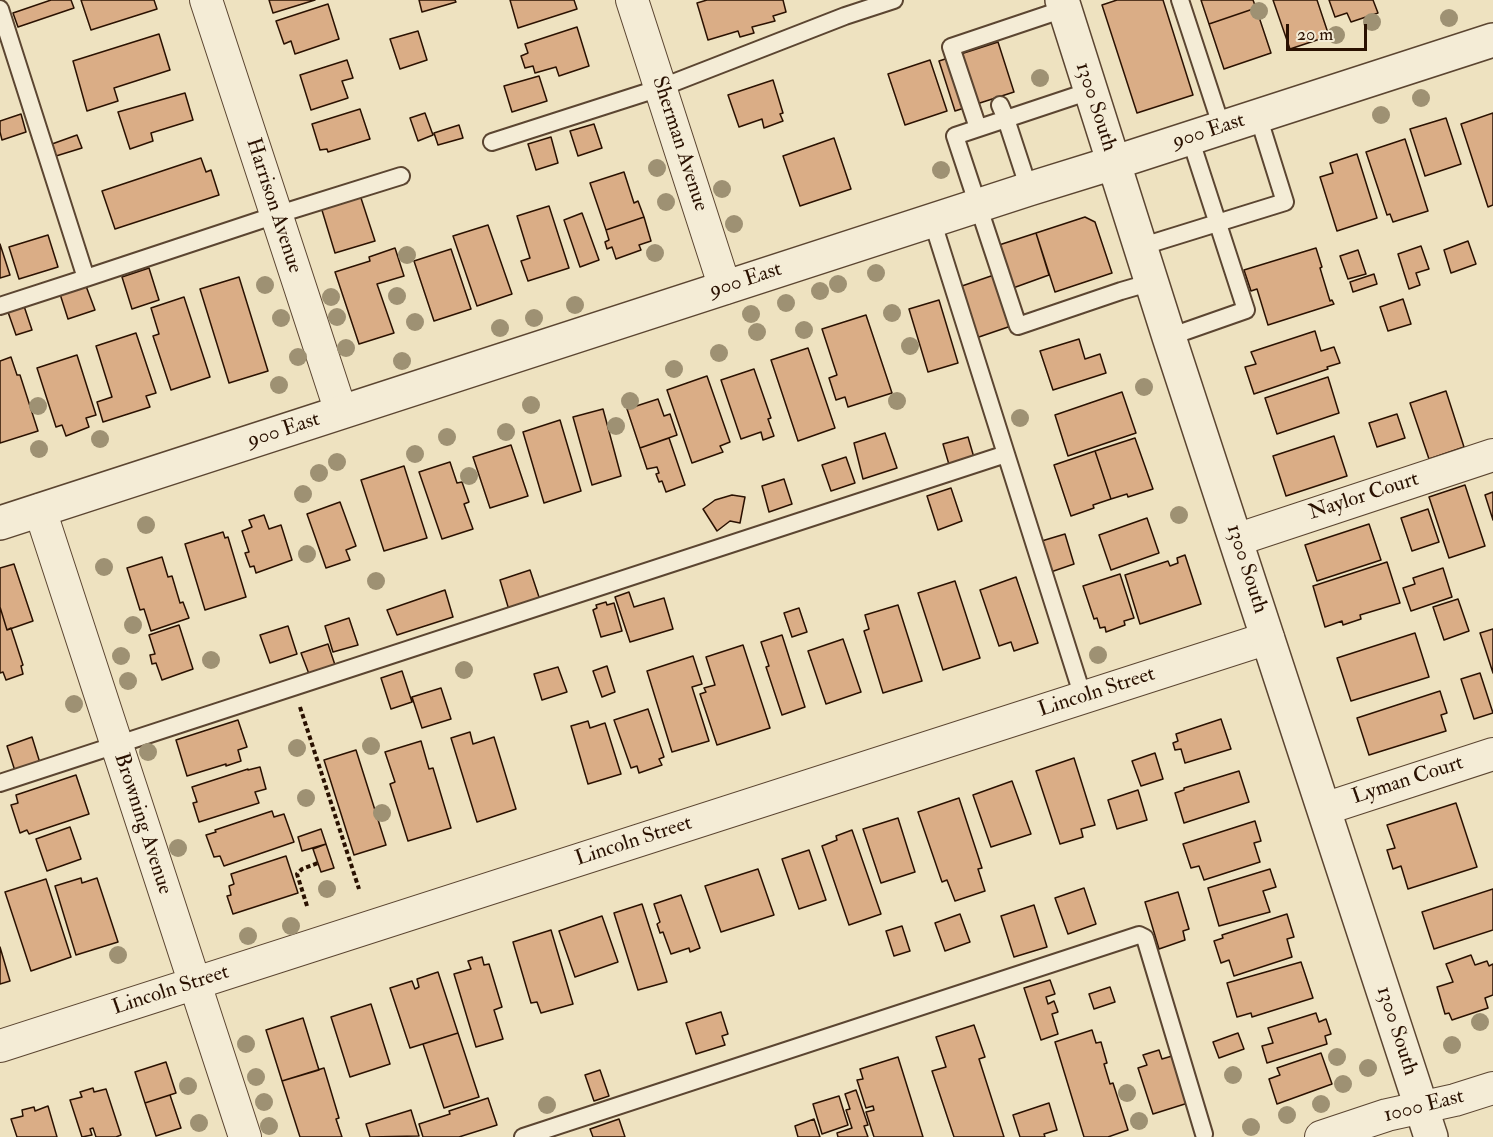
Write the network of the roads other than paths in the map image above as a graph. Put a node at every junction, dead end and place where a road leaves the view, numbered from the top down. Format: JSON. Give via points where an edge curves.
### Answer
{"nodes":[{"id":1,"x":206,"y":0,"type":"edge"},
{"id":2,"x":632,"y":0,"type":"edge"},
{"id":3,"x":894,"y":0,"type":"edge"},
{"id":4,"x":1180,"y":0,"type":"edge"},
{"id":5,"x":1063,"y":4,"type":"edge"},
{"id":6,"x":843,"y":8,"type":"edge"},
{"id":7,"x":0,"y":9,"type":"edge"},
{"id":8,"x":1493,"y":40,"type":"edge"},
{"id":9,"x":660,"y":88,"type":"junction"},
{"id":10,"x":1090,"y":91,"type":"junction"},
{"id":11,"x":1003,"y":112,"type":"junction"},
{"id":12,"x":1258,"y":116,"type":"junction"},
{"id":13,"x":978,"y":128,"type":"junction"},
{"id":14,"x":1222,"y":128,"type":"junction"},
{"id":15,"x":1190,"y":138,"type":"junction"},
{"id":16,"x":492,"y":142,"type":"dead end"},
{"id":17,"x":1113,"y":163,"type":"junction"},
{"id":18,"x":401,"y":176,"type":"dead end"},
{"id":19,"x":1029,"y":189,"type":"junction"},
{"id":20,"x":978,"y":205,"type":"junction"},
{"id":21,"x":276,"y":215,"type":"junction"},
{"id":22,"x":932,"y":220,"type":"junction"},
{"id":23,"x":1217,"y":223,"type":"junction"},
{"id":24,"x":1140,"y":247,"type":"junction"},
{"id":25,"x":86,"y":278,"type":"junction"},
{"id":26,"x":1152,"y":282,"type":"junction"},
{"id":27,"x":725,"y":288,"type":"junction"},
{"id":28,"x":0,"y":306,"type":"edge"},
{"id":29,"x":1169,"y":337,"type":"junction"},
{"id":30,"x":341,"y":412,"type":"junction"},
{"id":31,"x":1006,"y":454,"type":"junction"},
{"id":32,"x":1493,"y":455,"type":"edge"},
{"id":33,"x":40,"y":510,"type":"junction"},
{"id":34,"x":0,"y":523,"type":"edge"},
{"id":35,"x":1236,"y":540,"type":"junction"},
{"id":36,"x":1268,"y":638,"type":"junction"},
{"id":37,"x":1083,"y":697,"type":"junction"},
{"id":38,"x":117,"y":745,"type":"junction"},
{"id":39,"x":1493,"y":754,"type":"edge"},
{"id":40,"x":0,"y":783,"type":"edge"},
{"id":41,"x":1324,"y":809,"type":"junction"},
{"id":42,"x":195,"y":983,"type":"junction"},
{"id":43,"x":0,"y":1046,"type":"edge"},
{"id":44,"x":1493,"y":1088,"type":"edge"},
{"id":45,"x":1427,"y":1123,"type":"edge"},
{"id":46,"x":1204,"y":1134,"type":"dead end"},
{"id":47,"x":245,"y":1137,"type":"edge"},
{"id":48,"x":523,"y":1137,"type":"edge"},
{"id":49,"x":1321,"y":1137,"type":"edge"}],
"edges":[{"from":1,"to":21,"type":"street","name":"Harrison Avenue"},
{"from":2,"to":9,"type":"street","name":"Sherman Avenue"},
{"from":3,"to":6,"type":"lane"},
{"from":4,"to":14,"type":"lane"},
{"from":5,"to":10,"type":"street","name":"1300 South"},
{"from":5,"to":13,"type":"lane","via":[[951,47]]},
{"from":6,"to":9,"type":"lane"},
{"from":7,"to":25,"type":"lane"},
{"from":8,"to":12,"type":"street","name":"900 East"},
{"from":9,"to":16,"type":"lane"},
{"from":9,"to":27,"type":"street","name":"Sherman Avenue"},
{"from":10,"to":11,"type":"lane"},
{"from":10,"to":17,"type":"street","name":"1300 South"},
{"from":11,"to":13,"type":"lane"},
{"from":11,"to":19,"type":"lane"},
{"from":12,"to":14,"type":"street","name":"900 East"},
{"from":12,"to":23,"type":"lane","via":[[1286,202]]},
{"from":13,"to":20,"type":"lane","via":[[955,136]]},
{"from":14,"to":15,"type":"street","name":"900 East"},
{"from":15,"to":17,"type":"street","name":"900 East"},
{"from":15,"to":23,"type":"lane"},
{"from":17,"to":19,"type":"street","name":"900 East"},
{"from":17,"to":24,"type":"street","name":"1300 South"},
{"from":18,"to":21,"type":"lane"},
{"from":19,"to":20,"type":"street","name":"900 East"},
{"from":20,"to":22,"type":"street","name":"900 East"},
{"from":20,"to":26,"type":"lane","via":[[1018,326]]},
{"from":21,"to":25,"type":"lane"},
{"from":21,"to":30,"type":"street","name":"Harrison Avenue"},
{"from":22,"to":27,"type":"street","name":"900 East"},
{"from":22,"to":31,"type":"lane"},
{"from":23,"to":24,"type":"lane"},
{"from":23,"to":29,"type":"lane","via":[[1246,310]]},
{"from":24,"to":26,"type":"street","name":"1300 South"},
{"from":25,"to":28,"type":"lane"},
{"from":26,"to":29,"type":"street","name":"1300 South"},
{"from":27,"to":30,"type":"street","name":"900 East"},
{"from":29,"to":35,"type":"street","name":"1300 South"},
{"from":30,"to":33,"type":"street","name":"900 East"},
{"from":31,"to":37,"type":"lane"},
{"from":31,"to":38,"type":"lane"},
{"from":32,"to":35,"type":"street","name":"Naylor Court"},
{"from":33,"to":34,"type":"street","name":"900 East"},
{"from":33,"to":38,"type":"street","name":"Browning Avenue"},
{"from":35,"to":36,"type":"street","name":"1300 South"},
{"from":36,"to":37,"type":"street","name":"Lincoln Street"},
{"from":36,"to":41,"type":"street","name":"1300 South"},
{"from":37,"to":42,"type":"street","name":"Lincoln Street"},
{"from":38,"to":40,"type":"lane"},
{"from":38,"to":42,"type":"street","name":"Browning Avenue"},
{"from":39,"to":41,"type":"street","name":"Lyman Court"},
{"from":41,"to":45,"type":"street","name":"1300 South"},
{"from":42,"to":43,"type":"street","name":"Lincoln Street"},
{"from":42,"to":47,"type":"street","name":"Browning Avenue"},
{"from":44,"to":45,"type":"street","name":"1000 East","via":[[1455,1101]]},
{"from":45,"to":49,"type":"street","name":"1000 East","via":[[1387,1115]]},
{"from":46,"to":48,"type":"lane","via":[[1144,938],[1139,935]]}]}
